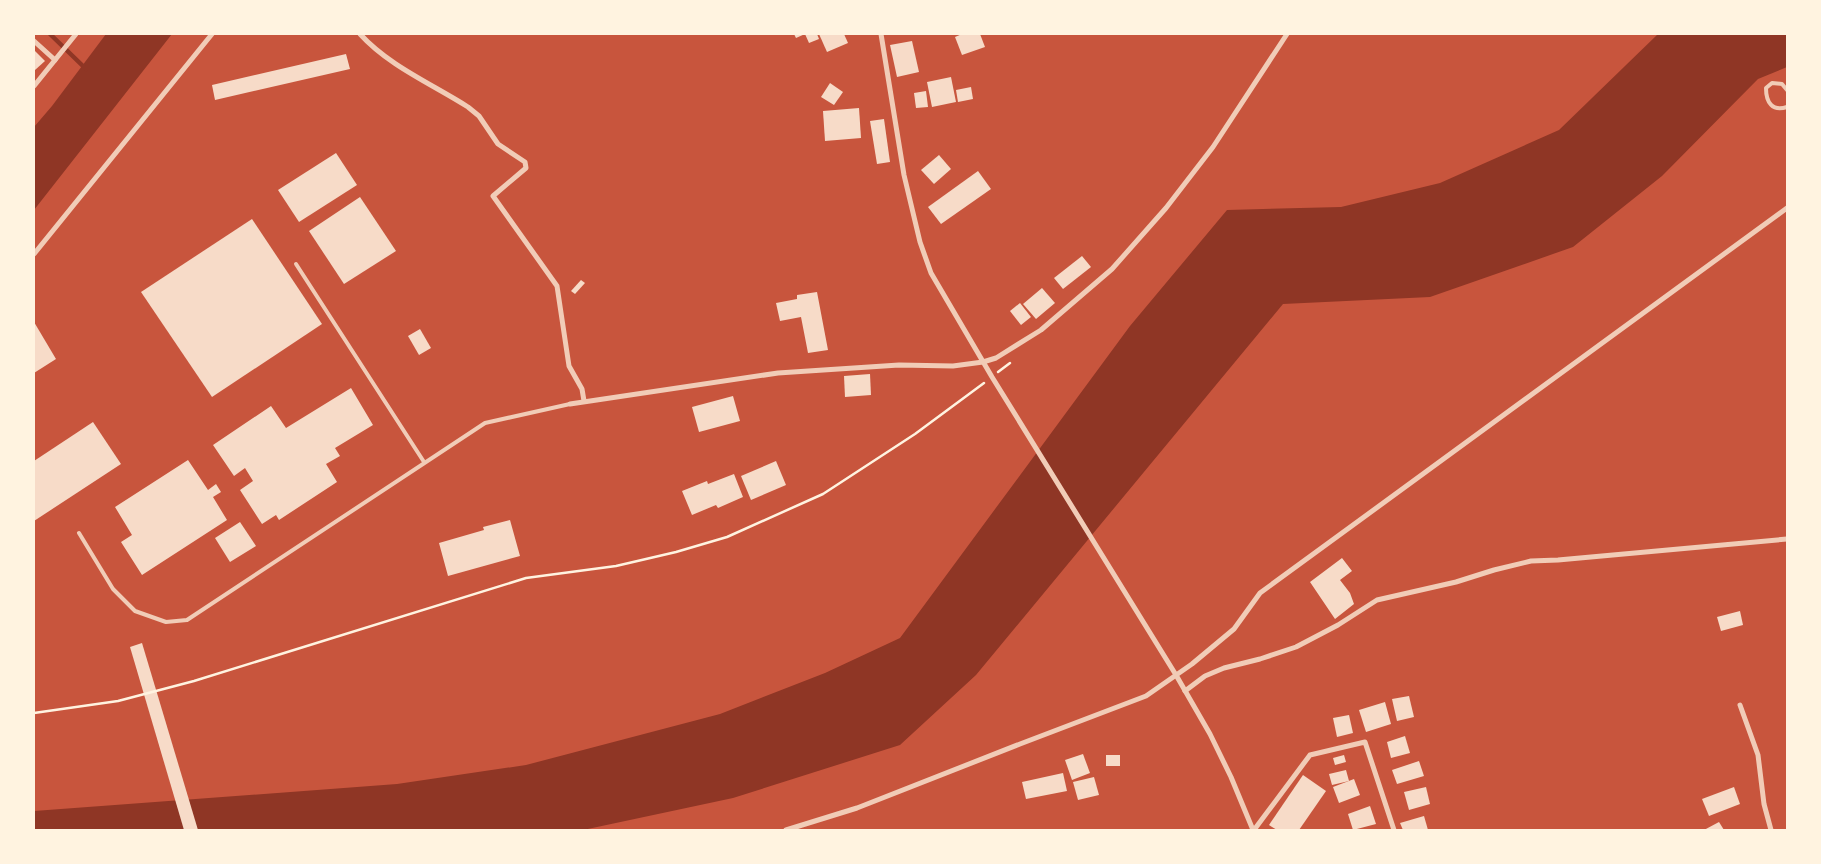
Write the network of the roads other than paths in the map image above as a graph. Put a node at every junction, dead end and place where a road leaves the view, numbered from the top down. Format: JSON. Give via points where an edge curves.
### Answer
{"nodes":[{"id":1,"x":76,"y":34,"type":"edge"},
{"id":2,"x":212,"y":34,"type":"edge"},
{"id":3,"x":360,"y":34,"type":"edge"},
{"id":4,"x":881,"y":34,"type":"edge"},
{"id":5,"x":1288,"y":34,"type":"edge"},
{"id":6,"x":34,"y":41,"type":"edge"},
{"id":7,"x":56,"y":58,"type":"junction"},
{"id":8,"x":34,"y":86,"type":"edge"},
{"id":9,"x":1787,"y":90,"type":"edge"},
{"id":10,"x":1787,"y":107,"type":"edge"},
{"id":11,"x":1787,"y":208,"type":"edge"},
{"id":12,"x":34,"y":254,"type":"edge"},
{"id":13,"x":296,"y":264,"type":"dead end"},
{"id":14,"x":983,"y":362,"type":"junction"},
{"id":15,"x":584,"y":401,"type":"junction"},
{"id":16,"x":570,"y":404,"type":"joint"},
{"id":17,"x":424,"y":462,"type":"junction"},
{"id":18,"x":79,"y":533,"type":"dead end"},
{"id":19,"x":1787,"y":539,"type":"edge"},
{"id":20,"x":1176,"y":675,"type":"junction"},
{"id":21,"x":1185,"y":691,"type":"junction"},
{"id":22,"x":1740,"y":705,"type":"dead end"},
{"id":23,"x":786,"y":830,"type":"edge"},
{"id":24,"x":1253,"y":830,"type":"edge"},
{"id":25,"x":1394,"y":830,"type":"edge"},
{"id":26,"x":1771,"y":830,"type":"edge"}],
"edges":[{"from":1,"to":7,"type":"street"},
{"from":2,"to":12,"type":"street"},
{"from":3,"to":15,"type":"street","via":[[396,64],[468,107],[479,116],[498,144],[525,162],[526,168],[493,196],[557,286],[569,366],[582,389]]},
{"from":4,"to":14,"type":"street","via":[[904,175],[920,242],[931,273]]},
{"from":5,"to":14,"type":"street","via":[[1214,147],[1166,208],[1112,268],[1040,330],[996,358]]},
{"from":6,"to":7,"type":"street"},
{"from":7,"to":8,"type":"street"},
{"from":9,"to":10,"type":"lane","via":[[1782,84],[1772,83],[1766,88],[1766,99],[1772,107]]},
{"from":11,"to":20,"type":"street","via":[[1260,593],[1234,629]]},
{"from":13,"to":17,"type":"lane"},
{"from":14,"to":15,"type":"street","via":[[778,373]]},
{"from":14,"to":20,"type":"street"},
{"from":15,"to":16,"type":"street"},
{"from":16,"to":17,"type":"lane","via":[[485,423]]},
{"from":17,"to":18,"type":"lane","via":[[187,620],[166,622],[135,611],[113,589]]},
{"from":19,"to":21,"type":"street","via":[[1532,561],[1494,570],[1377,600],[1296,647],[1224,668],[1205,676]]},
{"from":20,"to":21,"type":"street"},
{"from":20,"to":23,"type":"street","via":[[1146,696],[857,808]]},
{"from":21,"to":24,"type":"street","via":[[1210,734]]},
{"from":22,"to":26,"type":"street","via":[[1758,755]]},
{"from":24,"to":25,"type":"street","via":[[1310,755],[1365,742]]}]}
